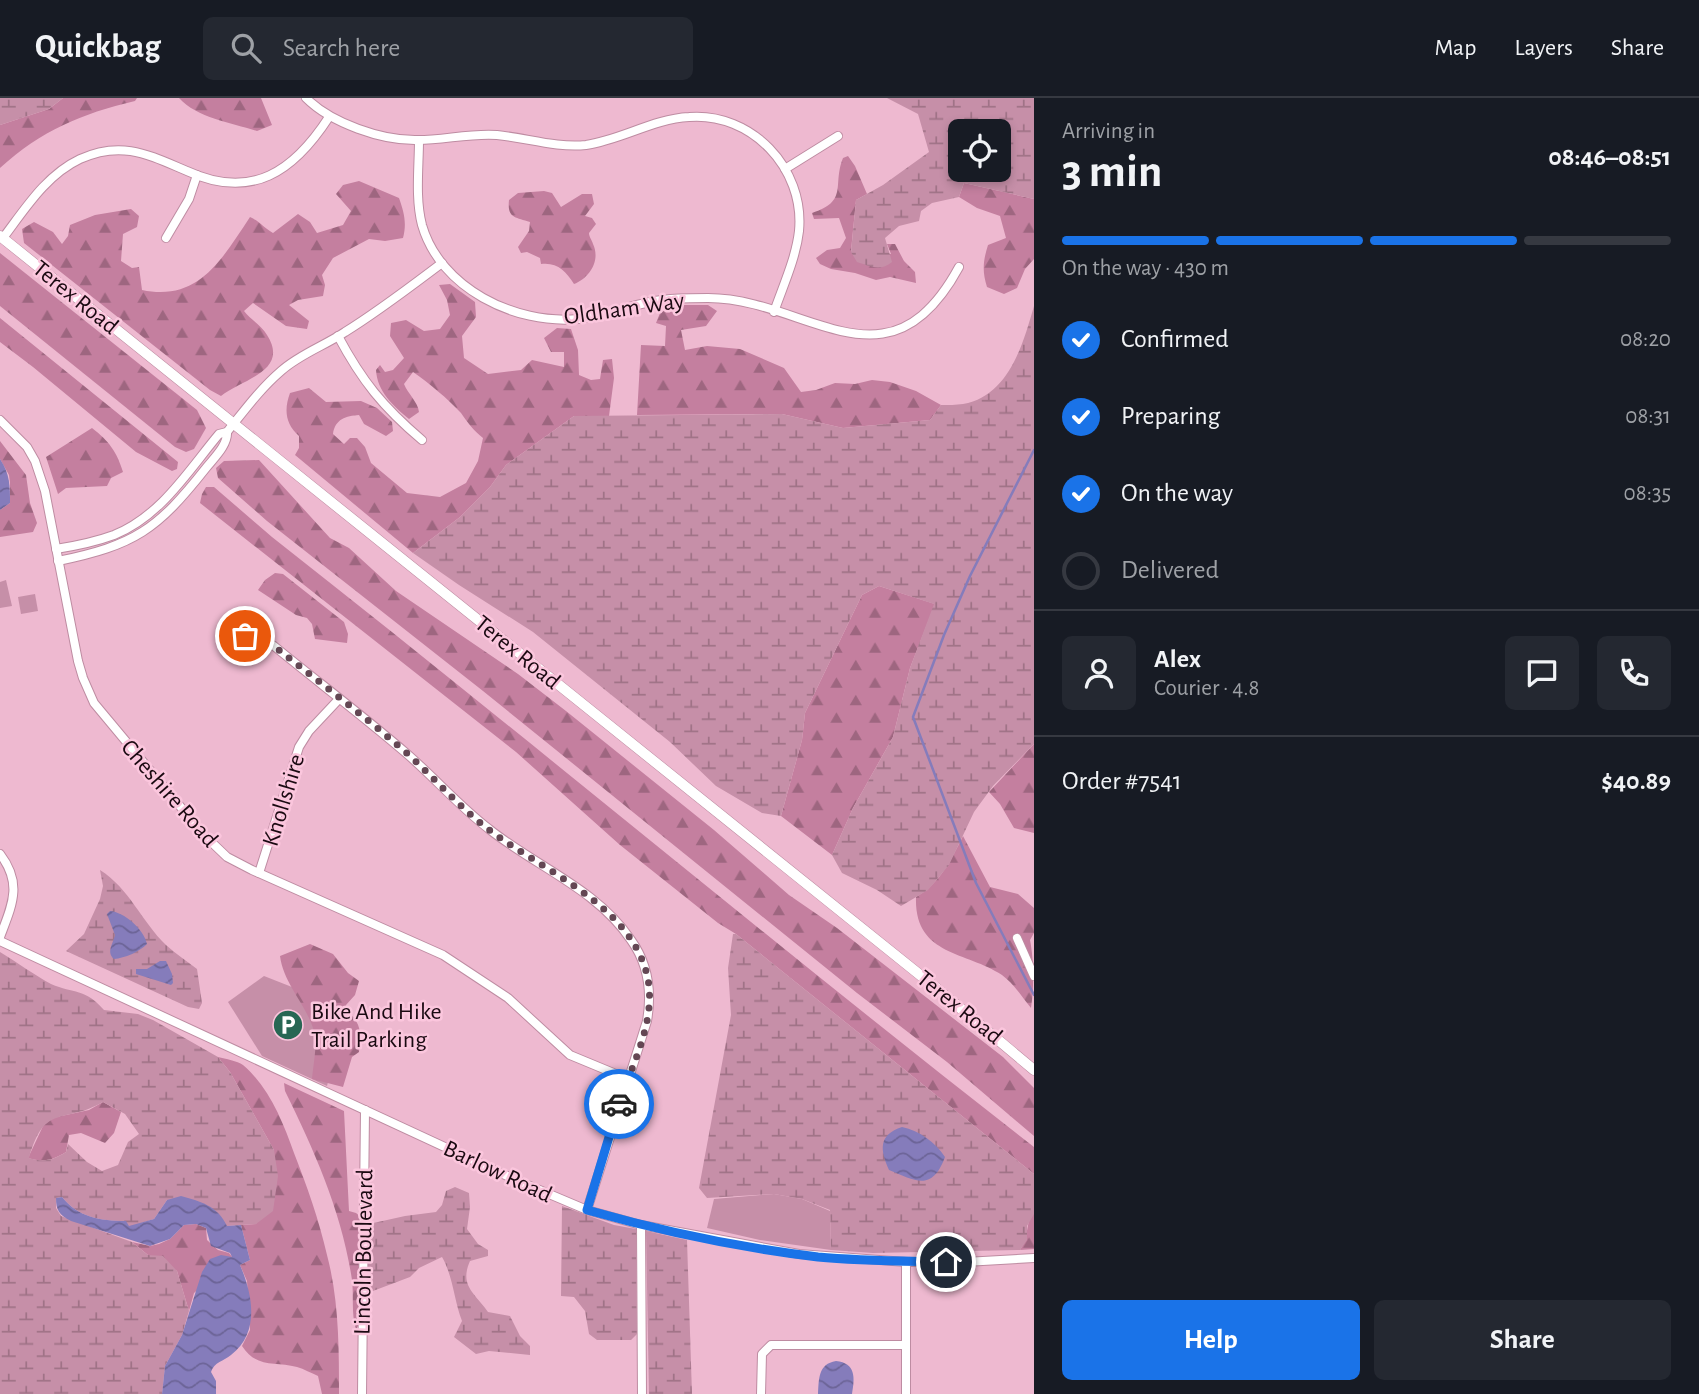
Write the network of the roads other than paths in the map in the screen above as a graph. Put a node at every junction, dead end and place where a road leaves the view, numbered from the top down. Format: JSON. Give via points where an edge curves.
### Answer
{"nodes":[{"id":1,"x":306,"y":98,"type":"edge"},
{"id":2,"x":329,"y":117,"type":"junction"},
{"id":3,"x":838,"y":136,"type":"dead end"},
{"id":4,"x":419,"y":140,"type":"junction"},
{"id":5,"x":785,"y":169,"type":"junction"},
{"id":6,"x":197,"y":176,"type":"junction"},
{"id":7,"x":1,"y":237,"type":"edge"},
{"id":8,"x":166,"y":238,"type":"dead end"},
{"id":9,"x":442,"y":263,"type":"junction"},
{"id":10,"x":959,"y":267,"type":"dead end"},
{"id":11,"x":774,"y":312,"type":"junction"},
{"id":12,"x":338,"y":336,"type":"junction"},
{"id":13,"x":0,"y":420,"type":"edge"},
{"id":14,"x":231,"y":427,"type":"junction"},
{"id":15,"x":422,"y":440,"type":"dead end"},
{"id":16,"x":172,"y":493,"type":"junction"},
{"id":17,"x":180,"y":500,"type":"junction"},
{"id":18,"x":134,"y":524,"type":"junction"},
{"id":19,"x":140,"y":534,"type":"junction"},
{"id":20,"x":56,"y":549,"type":"junction"},
{"id":21,"x":58,"y":561,"type":"junction"},
{"id":22,"x":245,"y":636,"type":"dead end"},
{"id":23,"x":339,"y":699,"type":"junction"},
{"id":24,"x":0,"y":854,"type":"edge"},
{"id":25,"x":259,"y":873,"type":"junction"},
{"id":26,"x":1017,"y":938,"type":"dead end"},
{"id":27,"x":0,"y":939,"type":"edge"},
{"id":28,"x":1034,"y":976,"type":"edge"},
{"id":29,"x":1034,"y":1070,"type":"edge"},
{"id":30,"x":628,"y":1079,"type":"junction"},
{"id":31,"x":365,"y":1111,"type":"junction"},
{"id":32,"x":587,"y":1210,"type":"junction"},
{"id":33,"x":641,"y":1225,"type":"junction"},
{"id":34,"x":1034,"y":1258,"type":"edge"},
{"id":35,"x":906,"y":1262,"type":"junction"},
{"id":36,"x":905,"y":1345,"type":"junction"},
{"id":37,"x":362,"y":1394,"type":"edge"},
{"id":38,"x":642,"y":1394,"type":"edge"},
{"id":39,"x":761,"y":1394,"type":"edge"},
{"id":40,"x":906,"y":1394,"type":"edge"}],
"edges":[{"from":1,"to":2,"type":"street"},
{"from":2,"to":4,"type":"street","via":[[381,134]]},
{"from":2,"to":6,"type":"street","via":[[304,152],[274,174],[234,182]]},
{"from":3,"to":5,"type":"street"},
{"from":4,"to":5,"type":"street","via":[[495,135],[554,145],[588,144],[668,120],[699,116],[747,130],[770,147]]},
{"from":4,"to":9,"type":"street","name":"Oldham Way","via":[[422,223]]},
{"from":5,"to":11,"type":"street","via":[[797,200],[799,231]]},
{"from":6,"to":7,"type":"street","via":[[138,152],[94,154],[48,182]]},
{"from":6,"to":8,"type":"street"},
{"from":7,"to":14,"type":"main road","name":"Terex Road"},
{"from":9,"to":11,"type":"street","name":"Oldham Way","via":[[487,300],[547,318],[578,318],[678,298],[727,299]]},
{"from":9,"to":12,"type":"street"},
{"from":10,"to":11,"type":"street","name":"Oldham Way","via":[[943,295],[923,315],[885,333],[837,332]]},
{"from":12,"to":14,"type":"street","via":[[282,370]]},
{"from":12,"to":15,"type":"street","via":[[376,397]]},
{"from":13,"to":20,"type":"street","name":"Cheshire Road","via":[[35,461]]},
{"from":14,"to":16,"type":"street","via":[[219,434]]},
{"from":14,"to":17,"type":"street","via":[[227,439]]},
{"from":14,"to":29,"type":"main road","name":"Terex Road"},
{"from":16,"to":17,"type":"street"},
{"from":16,"to":18,"type":"street"},
{"from":17,"to":19,"type":"street"},
{"from":18,"to":19,"type":"street"},
{"from":18,"to":20,"type":"street"},
{"from":19,"to":21,"type":"street","via":[[107,549]]},
{"from":20,"to":21,"type":"street","name":"Cheshire Road"},
{"from":21,"to":25,"type":"street","name":"Cheshire Road","via":[[80,669],[94,703],[218,849]]},
{"from":22,"to":23,"type":"street","via":[[274,646]]},
{"from":23,"to":25,"type":"street","name":"Knollshire","via":[[299,747]]},
{"from":23,"to":30,"type":"street","via":[[484,826],[571,884],[632,940],[646,968],[650,995],[648,1021]]},
{"from":24,"to":27,"type":"street","via":[[14,885],[13,903]]},
{"from":25,"to":30,"type":"street","name":"Cheshire Road","via":[[455,961],[514,1003],[570,1055]]},
{"from":26,"to":28,"type":"street"},
{"from":27,"to":31,"type":"street","name":"Barlow Road"},
{"from":30,"to":32,"type":"street"},
{"from":31,"to":32,"type":"street","name":"Barlow Road"},
{"from":31,"to":37,"type":"street","name":"Lincoln Boulevard"},
{"from":32,"to":33,"type":"street","name":"Barlow Road"},
{"from":33,"to":35,"type":"street","name":"Barlow Road","via":[[799,1254]]},
{"from":33,"to":38,"type":"street"},
{"from":34,"to":35,"type":"street","name":"Barlow Road"},
{"from":35,"to":36,"type":"street"},
{"from":36,"to":39,"type":"street","via":[[767,1346],[761,1359]]},
{"from":36,"to":40,"type":"street"}]}
